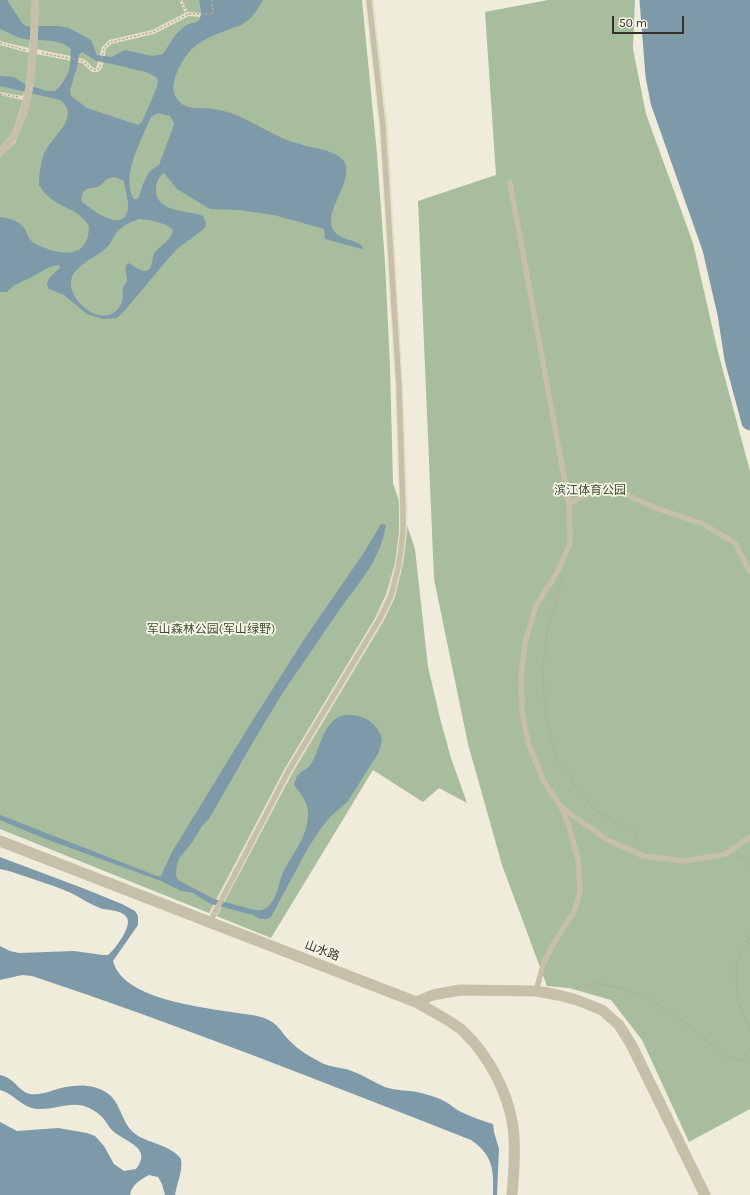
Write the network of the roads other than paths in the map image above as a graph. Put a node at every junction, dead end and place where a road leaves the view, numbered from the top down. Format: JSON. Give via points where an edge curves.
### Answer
{"nodes":[{"id":1,"x":35,"y":0,"type":"edge"},
{"id":2,"x":369,"y":0,"type":"edge"},
{"id":3,"x":0,"y":152,"type":"edge"},
{"id":4,"x":510,"y":183,"type":"dead end"},
{"id":5,"x":569,"y":504,"type":"junction"},
{"id":6,"x":750,"y":572,"type":"edge"},
{"id":7,"x":561,"y":807,"type":"junction"},
{"id":8,"x":750,"y":837,"type":"edge"},
{"id":9,"x":0,"y":841,"type":"edge"},
{"id":10,"x":210,"y":922,"type":"junction"},
{"id":11,"x":536,"y":991,"type":"junction"},
{"id":12,"x":416,"y":1002,"type":"junction"},
{"id":13,"x":512,"y":1195,"type":"edge"},
{"id":14,"x":705,"y":1195,"type":"edge"}],
"edges":[{"from":1,"to":3,"type":"street","via":[[27,97],[16,133],[12,141]]},
{"from":2,"to":10,"type":"lane","via":[[383,127],[399,387],[404,510],[399,564],[390,596],[379,620],[289,770]]},
{"from":4,"to":5,"type":"lane"},
{"from":5,"to":6,"type":"lane","via":[[595,489],[620,492],[703,524],[734,543]]},
{"from":5,"to":7,"type":"lane","via":[[570,543],[559,569],[536,606],[525,643],[520,677],[522,713],[529,745],[543,780]]},
{"from":7,"to":8,"type":"lane","via":[[606,839],[642,856],[684,862],[726,854]]},
{"from":7,"to":11,"type":"lane","via":[[578,860],[580,892],[574,912],[544,962]]},
{"from":9,"to":10,"type":"street","name":"山水路"},
{"from":10,"to":12,"type":"street","name":"山水路"},
{"from":11,"to":12,"type":"street","via":[[460,990],[433,995]]},
{"from":11,"to":14,"type":"street","via":[[577,1000],[602,1010],[619,1025],[631,1044]]},
{"from":12,"to":13,"type":"street","name":"山水路","via":[[462,1030],[496,1075],[509,1105],[513,1128]]}]}
